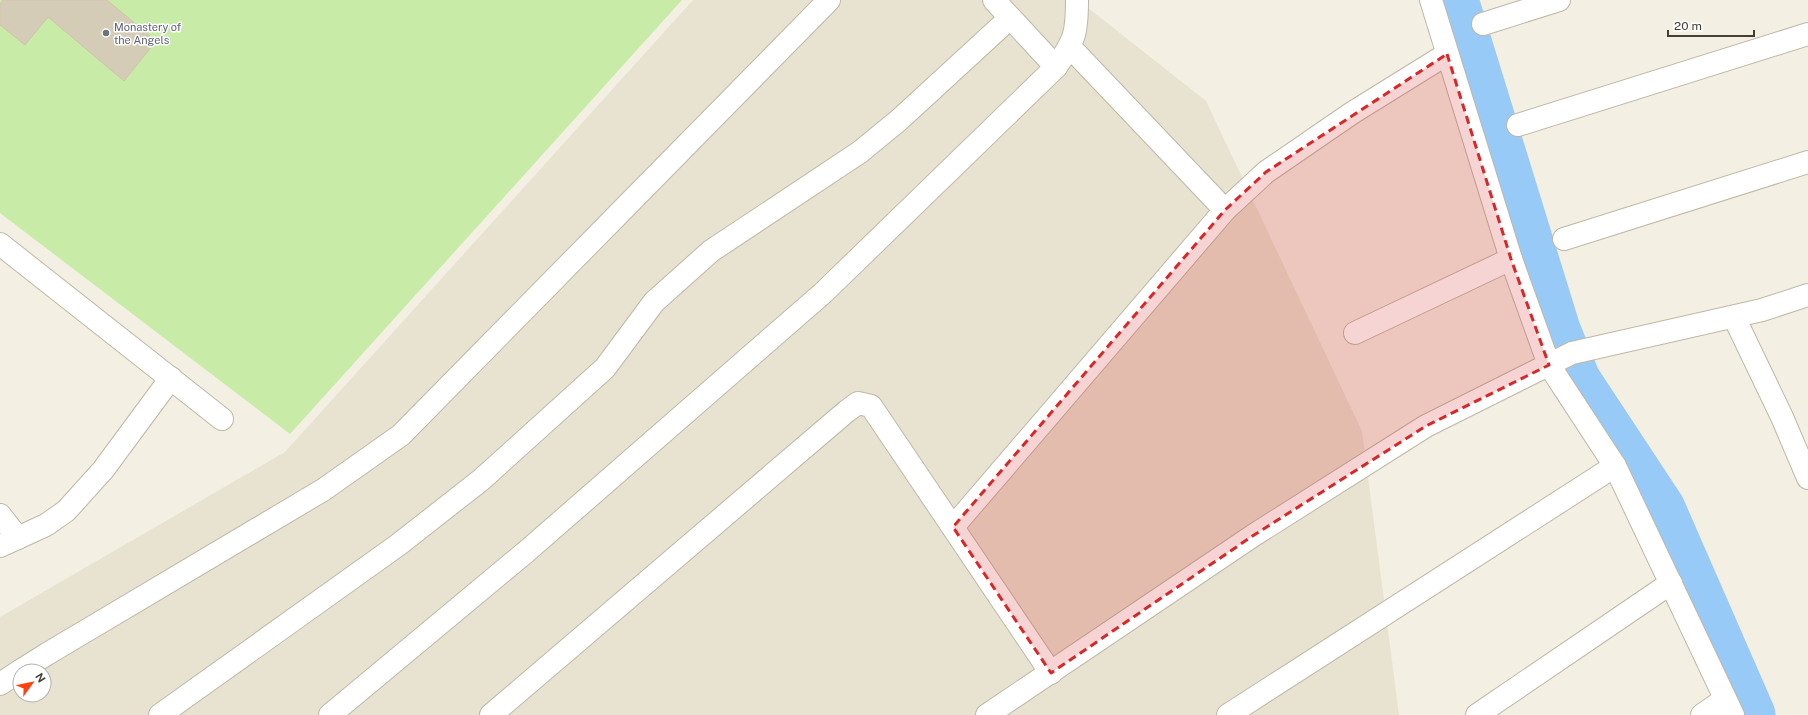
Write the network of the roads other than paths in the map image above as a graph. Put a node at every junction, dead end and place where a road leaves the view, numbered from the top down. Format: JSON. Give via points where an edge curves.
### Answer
{"nodes":[{"id":1,"x":829,"y":0,"type":"edge"},
{"id":2,"x":994,"y":0,"type":"edge"},
{"id":3,"x":1077,"y":0,"type":"edge"},
{"id":4,"x":1431,"y":0,"type":"edge"},
{"id":5,"x":1559,"y":0,"type":"edge"},
{"id":6,"x":1010,"y":18,"type":"junction"},
{"id":7,"x":1484,"y":24,"type":"dead end"},
{"id":8,"x":1808,"y":34,"type":"edge"},
{"id":9,"x":1070,"y":46,"type":"junction"},
{"id":10,"x":1448,"y":54,"type":"junction"},
{"id":11,"x":1056,"y":67,"type":"junction"},
{"id":12,"x":1518,"y":125,"type":"dead end"},
{"id":13,"x":1808,"y":162,"type":"edge"},
{"id":14,"x":1225,"y":210,"type":"junction"},
{"id":15,"x":1564,"y":239,"type":"dead end"},
{"id":16,"x":0,"y":244,"type":"edge"},
{"id":17,"x":1511,"y":259,"type":"junction"},
{"id":18,"x":1808,"y":295,"type":"edge"},
{"id":19,"x":1734,"y":317,"type":"junction"},
{"id":20,"x":1355,"y":333,"type":"dead end"},
{"id":21,"x":1559,"y":360,"type":"junction"},
{"id":22,"x":171,"y":378,"type":"junction"},
{"id":23,"x":222,"y":419,"type":"dead end"},
{"id":24,"x":1615,"y":466,"type":"junction"},
{"id":25,"x":1808,"y":478,"type":"edge"},
{"id":26,"x":0,"y":515,"type":"edge"},
{"id":27,"x":953,"y":527,"type":"junction"},
{"id":28,"x":9,"y":542,"type":"edge"},
{"id":29,"x":1671,"y":583,"type":"junction"},
{"id":30,"x":33,"y":663,"type":"edge"},
{"id":31,"x":1051,"y":673,"type":"junction"},
{"id":32,"x":12,"y":676,"type":"edge"},
{"id":33,"x":0,"y":684,"type":"edge"},
{"id":34,"x":1729,"y":707,"type":"edge"},
{"id":35,"x":160,"y":715,"type":"edge"},
{"id":36,"x":330,"y":715,"type":"edge"},
{"id":37,"x":491,"y":715,"type":"edge"},
{"id":38,"x":987,"y":715,"type":"edge"},
{"id":39,"x":1228,"y":715,"type":"edge"},
{"id":40,"x":1477,"y":715,"type":"edge"},
{"id":41,"x":1702,"y":715,"type":"edge"}],
"edges":[{"from":1,"to":30,"type":"street","via":[[401,435],[324,490]]},
{"from":2,"to":6,"type":"street"},
{"from":3,"to":9,"type":"street","via":[[1077,26]]},
{"from":4,"to":10,"type":"street"},
{"from":5,"to":7,"type":"street"},
{"from":6,"to":11,"type":"street"},
{"from":6,"to":35,"type":"street","via":[[899,120],[860,152],[711,251],[654,302],[604,368],[481,480],[398,545]]},
{"from":8,"to":12,"type":"street"},
{"from":9,"to":11,"type":"street"},
{"from":9,"to":14,"type":"street"},
{"from":10,"to":14,"type":"street","via":[[1266,172]]},
{"from":10,"to":17,"type":"street"},
{"from":11,"to":36,"type":"street","via":[[823,293],[527,551]]},
{"from":13,"to":15,"type":"street"},
{"from":14,"to":27,"type":"street"},
{"from":16,"to":22,"type":"street"},
{"from":17,"to":20,"type":"street"},
{"from":17,"to":21,"type":"street"},
{"from":18,"to":19,"type":"street"},
{"from":19,"to":21,"type":"street"},
{"from":19,"to":25,"type":"street"},
{"from":21,"to":24,"type":"street"},
{"from":21,"to":31,"type":"street","via":[[1426,426],[1254,535]]},
{"from":22,"to":23,"type":"street"},
{"from":22,"to":28,"type":"street","via":[[103,470],[66,511],[46,525]]},
{"from":24,"to":29,"type":"street"},
{"from":24,"to":39,"type":"street"},
{"from":26,"to":28,"type":"street"},
{"from":27,"to":31,"type":"street"},
{"from":27,"to":37,"type":"street","via":[[871,406],[858,404]]},
{"from":29,"to":34,"type":"street"},
{"from":29,"to":40,"type":"street"},
{"from":31,"to":38,"type":"street"},
{"from":32,"to":33,"type":"street"},
{"from":34,"to":41,"type":"street"}]}
